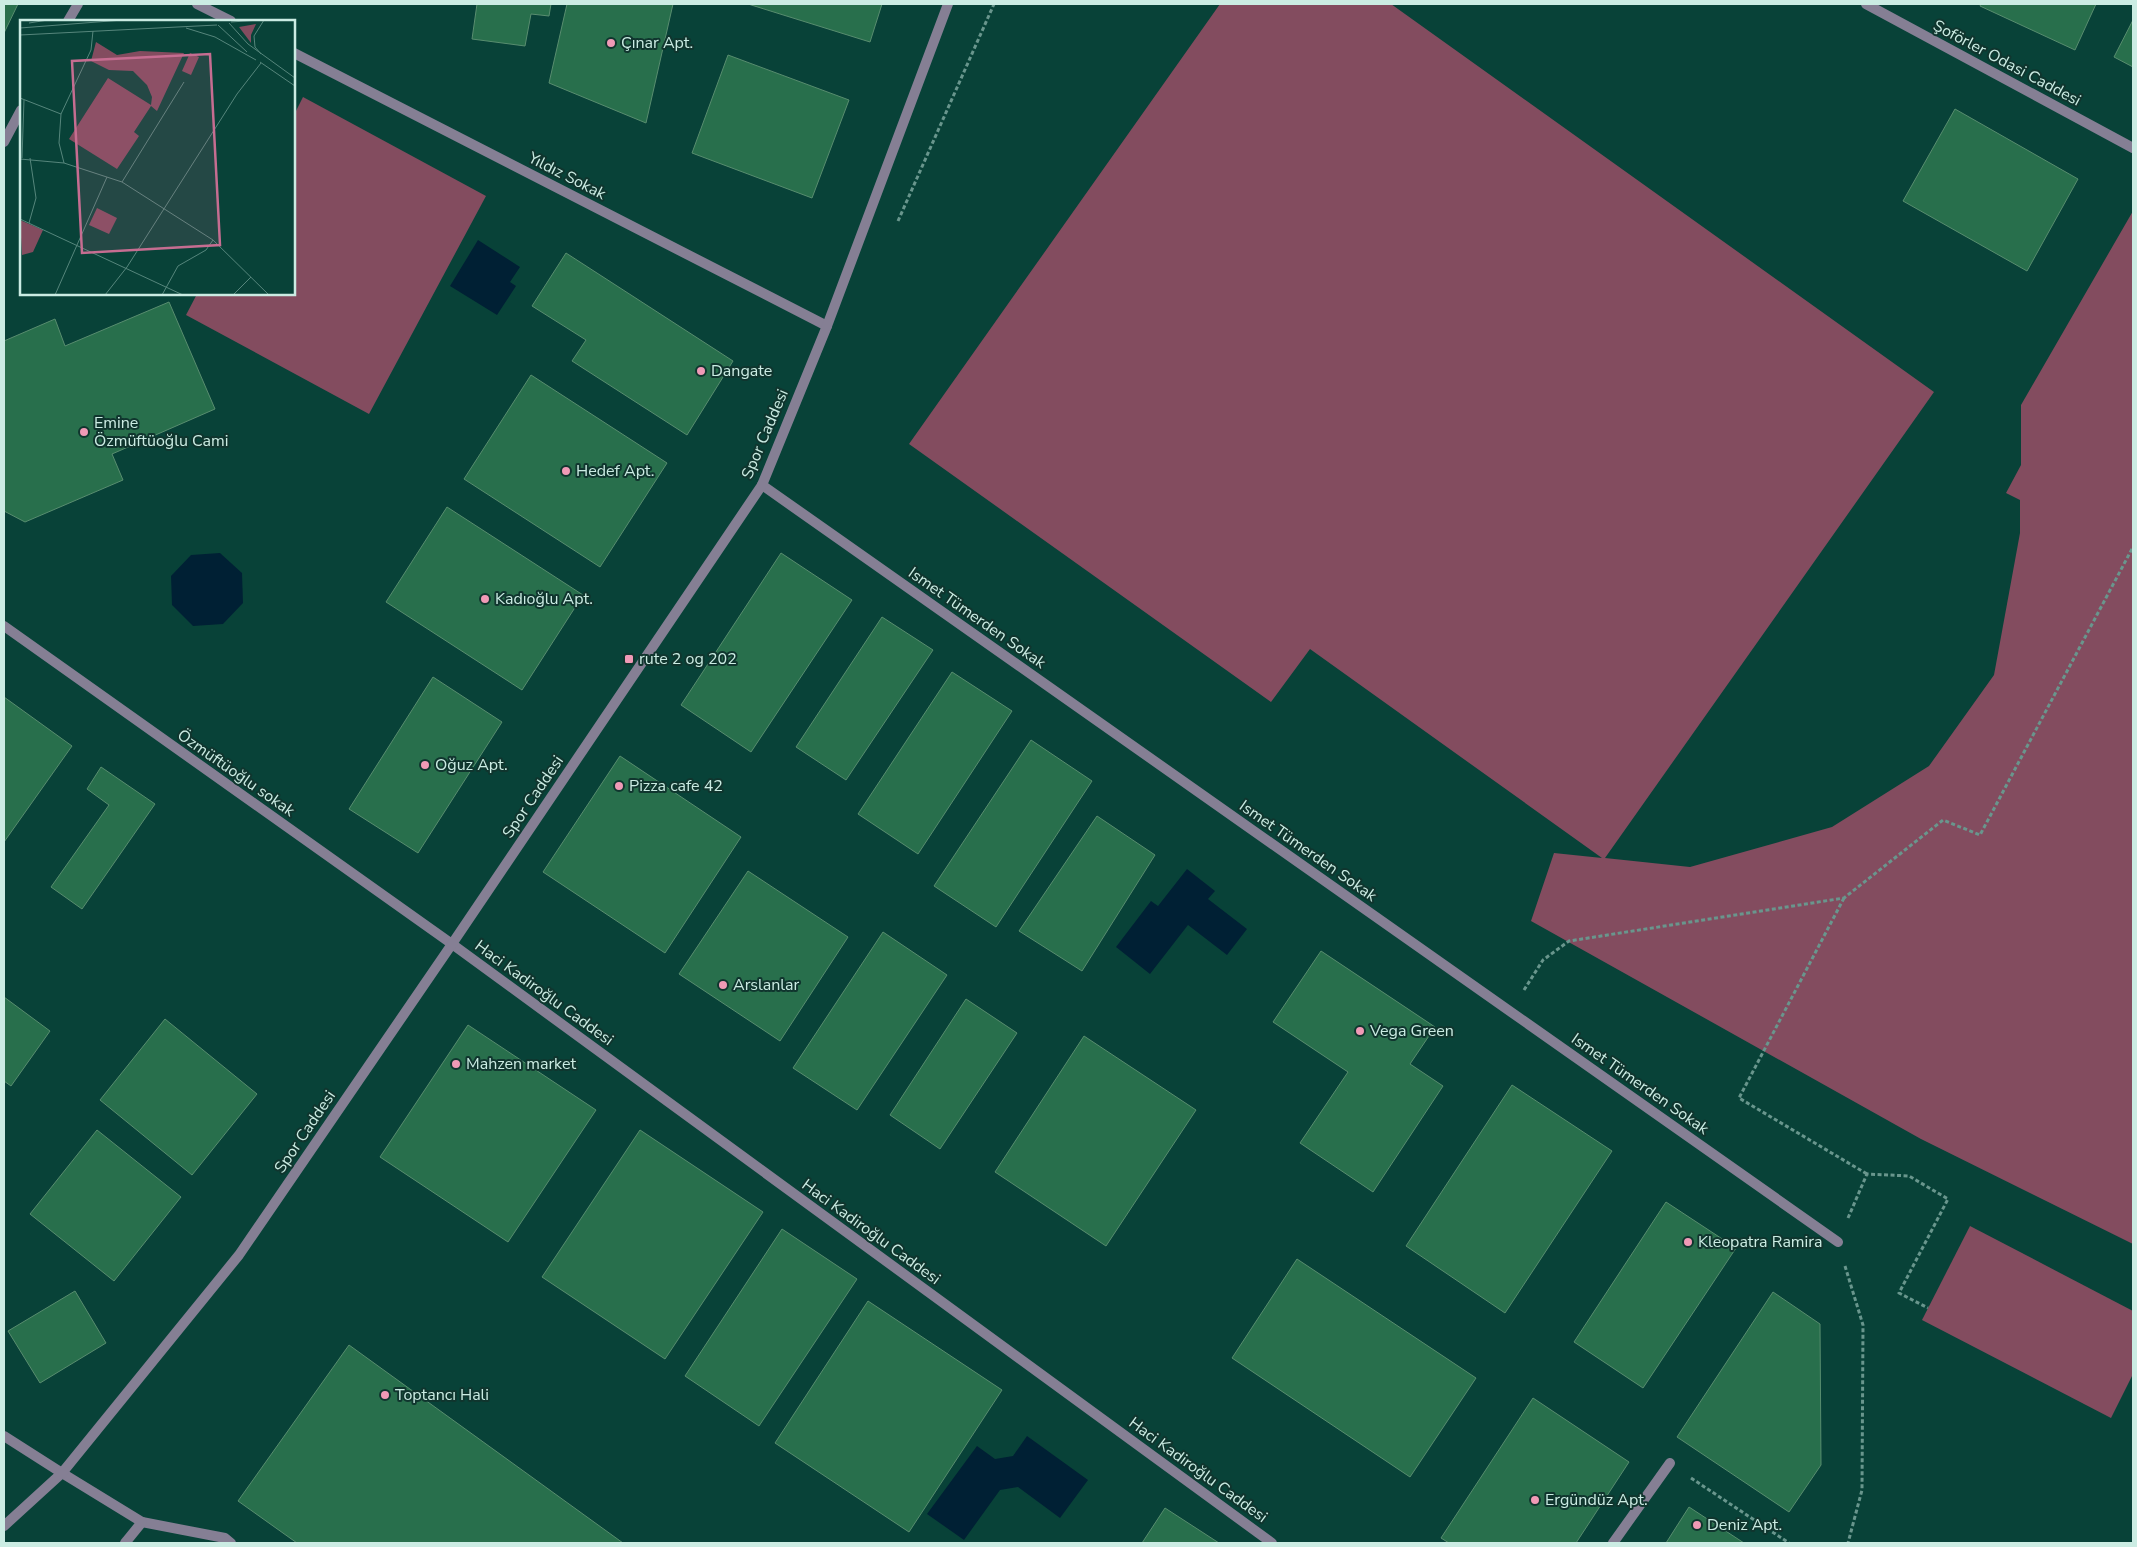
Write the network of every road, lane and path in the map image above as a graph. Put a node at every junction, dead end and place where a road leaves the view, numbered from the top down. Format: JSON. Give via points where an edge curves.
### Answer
{"nodes":[{"id":1,"x":78,"y":4,"type":"edge"},
{"id":2,"x":197,"y":4,"type":"edge"},
{"id":3,"x":948,"y":4,"type":"edge"},
{"id":4,"x":1866,"y":4,"type":"edge"},
{"id":5,"x":69,"y":20,"type":"edge"},
{"id":6,"x":229,"y":20,"type":"edge"},
{"id":7,"x":295,"y":54,"type":"edge"},
{"id":8,"x":20,"y":112,"type":"edge"},
{"id":9,"x":4,"y":142,"type":"edge"},
{"id":10,"x":2133,"y":148,"type":"edge"},
{"id":11,"x":827,"y":326,"type":"junction"},
{"id":12,"x":762,"y":485,"type":"junction"},
{"id":13,"x":2133,"y":547,"type":"edge"},
{"id":14,"x":4,"y":626,"type":"edge"},
{"id":15,"x":1844,"y":898,"type":"junction"},
{"id":16,"x":452,"y":944,"type":"junction"},
{"id":17,"x":1510,"y":1011,"type":"junction"},
{"id":18,"x":1867,"y":1174,"type":"junction"},
{"id":19,"x":1838,"y":1242,"type":"junction"},
{"id":20,"x":1928,"y":1308,"type":"dead end"},
{"id":21,"x":4,"y":1436,"type":"edge"},
{"id":22,"x":1670,"y":1463,"type":"joint"},
{"id":23,"x":62,"y":1473,"type":"junction"},
{"id":24,"x":142,"y":1522,"type":"junction"},
{"id":25,"x":4,"y":1526,"type":"edge"},
{"id":26,"x":125,"y":1543,"type":"edge"},
{"id":27,"x":231,"y":1543,"type":"edge"},
{"id":28,"x":1272,"y":1543,"type":"edge"},
{"id":29,"x":1613,"y":1543,"type":"edge"},
{"id":30,"x":1789,"y":1543,"type":"edge"},
{"id":31,"x":1848,"y":1543,"type":"edge"}],
"edges":[{"from":1,"to":5,"type":"street"},
{"from":2,"to":6,"type":"street"},
{"from":3,"to":11,"type":"street","name":"Spor Caddesi"},
{"from":4,"to":10,"type":"street","name":"Şoförler Odasi Caddesi"},
{"from":7,"to":11,"type":"street","name":"Yıldız Sokak"},
{"from":8,"to":9,"type":"street"},
{"from":11,"to":12,"type":"street","name":"Spor Caddesi"},
{"from":12,"to":16,"type":"street","name":"Spor Caddesi"},
{"from":12,"to":17,"type":"street","name":"Ismet Tümerden Sokak"},
{"from":13,"to":15,"type":"path","via":[[1980,836],[1943,820]]},
{"from":14,"to":16,"type":"street","name":"Özmüftüoğlu sokak"},
{"from":15,"to":17,"type":"path","via":[[1569,941],[1543,960]]},
{"from":15,"to":18,"type":"path","via":[[1739,1098]]},
{"from":16,"to":23,"type":"street","name":"Spor Caddesi","via":[[239,1254]]},
{"from":16,"to":28,"type":"street","name":"Haci Kadiroğlu Caddesi"},
{"from":17,"to":19,"type":"street","name":"Ismet Tümerden Sokak"},
{"from":18,"to":19,"type":"path"},
{"from":18,"to":20,"type":"path","via":[[1909,1176],[1948,1199],[1899,1292]]},
{"from":19,"to":31,"type":"path","via":[[1863,1325],[1862,1490]]},
{"from":21,"to":23,"type":"street"},
{"from":22,"to":29,"type":"street"},
{"from":22,"to":30,"type":"path"},
{"from":23,"to":24,"type":"street"},
{"from":23,"to":25,"type":"street","name":"Spor Caddesi"},
{"from":24,"to":26,"type":"street"},
{"from":24,"to":27,"type":"street","via":[[225,1538]]}]}
